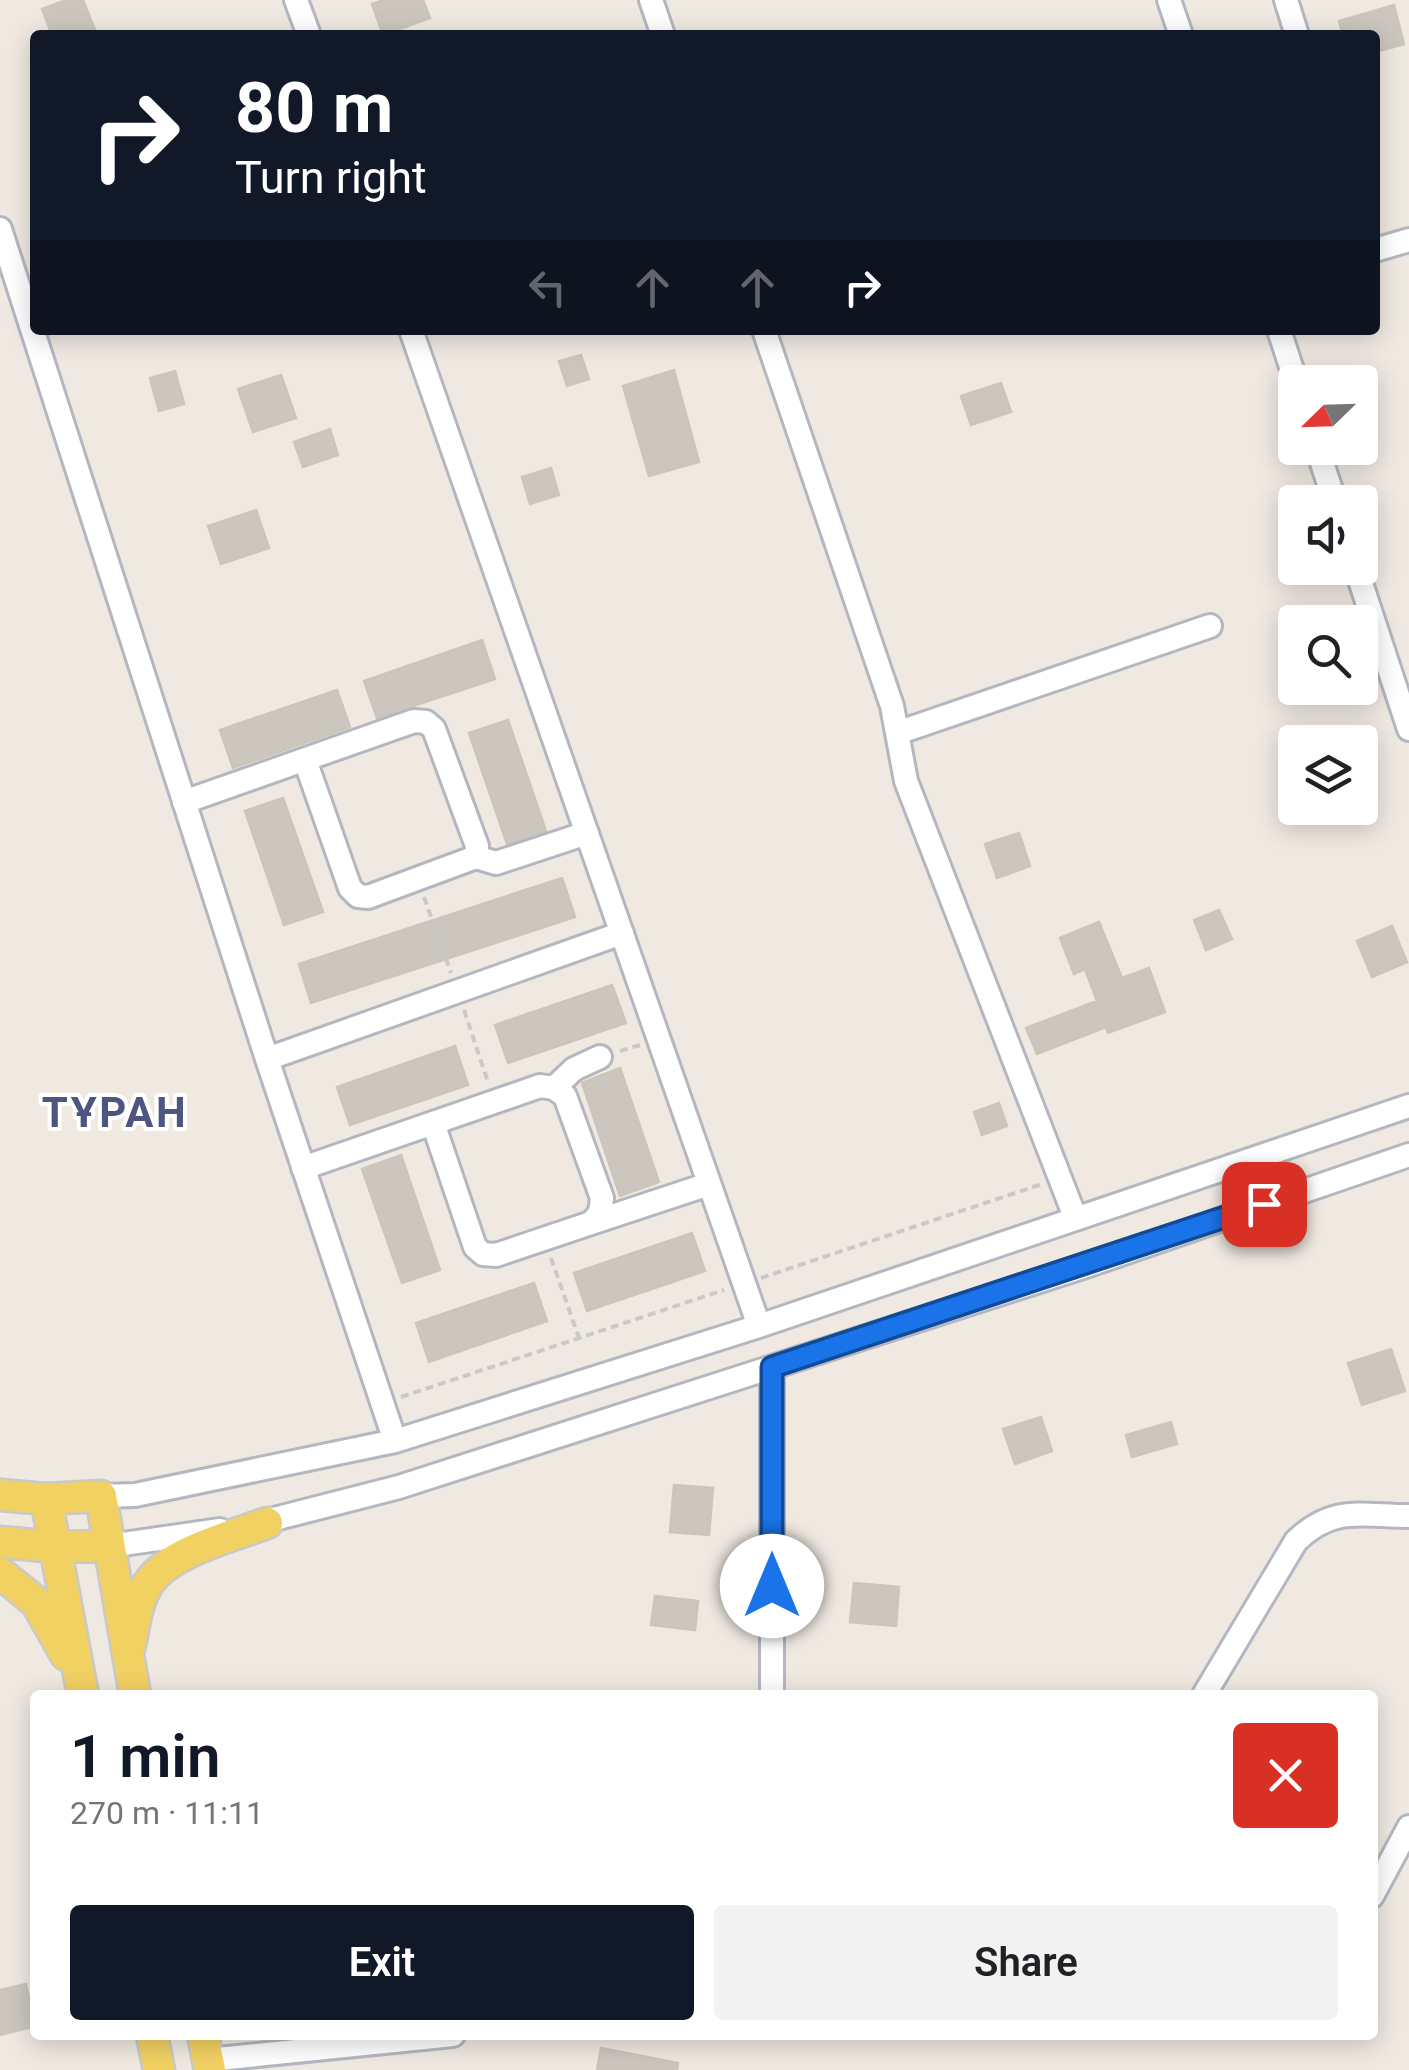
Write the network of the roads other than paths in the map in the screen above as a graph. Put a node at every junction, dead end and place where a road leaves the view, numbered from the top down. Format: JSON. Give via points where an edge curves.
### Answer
{"nodes":[{"id":1,"x":296,"y":0,"type":"edge"},
{"id":2,"x":651,"y":0,"type":"edge"},
{"id":3,"x":1170,"y":0,"type":"edge"},
{"id":4,"x":1286,"y":0,"type":"edge"},
{"id":5,"x":306,"y":30,"type":"edge"},
{"id":6,"x":661,"y":30,"type":"edge"},
{"id":7,"x":1179,"y":30,"type":"edge"},
{"id":8,"x":1295,"y":30,"type":"edge"},
{"id":9,"x":0,"y":229,"type":"edge"},
{"id":10,"x":1409,"y":240,"type":"edge"},
{"id":11,"x":1380,"y":249,"type":"edge"},
{"id":12,"x":30,"y":322,"type":"edge"},
{"id":13,"x":34,"y":335,"type":"edge"},
{"id":14,"x":414,"y":335,"type":"edge"},
{"id":15,"x":766,"y":335,"type":"edge"},
{"id":16,"x":1281,"y":335,"type":"edge"},
{"id":17,"x":1290,"y":365,"type":"edge"},
{"id":18,"x":1362,"y":585,"type":"edge"},
{"id":19,"x":1210,"y":626,"type":"dead end"},
{"id":20,"x":1409,"y":729,"type":"edge"},
{"id":21,"x":897,"y":732,"type":"junction"},
{"id":22,"x":305,"y":760,"type":"junction"},
{"id":23,"x":184,"y":802,"type":"junction"},
{"id":24,"x":587,"y":833,"type":"junction"},
{"id":25,"x":476,"y":857,"type":"junction"},
{"id":26,"x":622,"y":933,"type":"junction"},
{"id":27,"x":600,"y":1057,"type":"road end"},
{"id":28,"x":267,"y":1059,"type":"junction"},
{"id":29,"x":554,"y":1088,"type":"junction"},
{"id":30,"x":1409,"y":1106,"type":"edge"},
{"id":31,"x":433,"y":1123,"type":"junction"},
{"id":32,"x":1409,"y":1155,"type":"edge"},
{"id":33,"x":303,"y":1168,"type":"junction"},
{"id":34,"x":709,"y":1184,"type":"junction"},
{"id":35,"x":1075,"y":1218,"type":"junction"},
{"id":36,"x":591,"y":1223,"type":"junction"},
{"id":37,"x":758,"y":1326,"type":"junction"},
{"id":38,"x":772,"y":1367,"type":"junction"},
{"id":39,"x":395,"y":1442,"type":"junction"},
{"id":40,"x":0,"y":1495,"type":"edge"},
{"id":41,"x":102,"y":1496,"type":"junction"},
{"id":42,"x":46,"y":1499,"type":"junction"},
{"id":43,"x":1409,"y":1516,"type":"edge"},
{"id":44,"x":267,"y":1523,"type":"junction"},
{"id":45,"x":0,"y":1542,"type":"edge"},
{"id":46,"x":109,"y":1546,"type":"junction"},
{"id":47,"x":56,"y":1547,"type":"junction"},
{"id":48,"x":0,"y":1573,"type":"edge"},
{"id":49,"x":127,"y":1658,"type":"junction"},
{"id":50,"x":80,"y":1690,"type":"edge"},
{"id":51,"x":81,"y":1690,"type":"edge"},
{"id":52,"x":133,"y":1690,"type":"edge"},
{"id":53,"x":772,"y":1690,"type":"edge"},
{"id":54,"x":1207,"y":1690,"type":"edge"},
{"id":55,"x":1409,"y":1827,"type":"edge"},
{"id":56,"x":1378,"y":1885,"type":"edge"},
{"id":57,"x":153,"y":2040,"type":"edge"},
{"id":58,"x":391,"y":2040,"type":"edge"},
{"id":59,"x":207,"y":2055,"type":"edge"},
{"id":60,"x":159,"y":2070,"type":"edge"}],
"edges":[{"from":1,"to":5,"type":"street"},
{"from":2,"to":6,"type":"street"},
{"from":3,"to":7,"type":"street"},
{"from":4,"to":8,"type":"street"},
{"from":9,"to":12,"type":"street"},
{"from":10,"to":11,"type":"street"},
{"from":13,"to":23,"type":"street"},
{"from":14,"to":24,"type":"street"},
{"from":15,"to":21,"type":"street"},
{"from":16,"to":17,"type":"street"},
{"from":18,"to":20,"type":"street"},
{"from":19,"to":21,"type":"street"},
{"from":21,"to":35,"type":"street","via":[[906,781]]},
{"from":22,"to":23,"type":"street"},
{"from":22,"to":25,"type":"street","via":[[358,896]]},
{"from":22,"to":25,"type":"street","via":[[426,722],[434,728]]},
{"from":23,"to":28,"type":"street"},
{"from":24,"to":25,"type":"street","via":[[496,862]]},
{"from":24,"to":26,"type":"street"},
{"from":26,"to":28,"type":"street"},
{"from":26,"to":34,"type":"street"},
{"from":27,"to":29,"type":"street"},
{"from":28,"to":33,"type":"street"},
{"from":29,"to":31,"type":"street","via":[[540,1086]]},
{"from":29,"to":36,"type":"street","via":[[565,1096],[602,1198]]},
{"from":30,"to":35,"type":"street"},
{"from":31,"to":33,"type":"street"},
{"from":31,"to":36,"type":"street","via":[[483,1254],[496,1256]]},
{"from":32,"to":38,"type":"street"},
{"from":33,"to":39,"type":"street"},
{"from":34,"to":36,"type":"street"},
{"from":34,"to":37,"type":"street"},
{"from":35,"to":37,"type":"street"},
{"from":37,"to":39,"type":"street"},
{"from":38,"to":44,"type":"street","via":[[399,1488]]},
{"from":38,"to":53,"type":"street"},
{"from":39,"to":41,"type":"street"},
{"from":40,"to":42,"type":"main road"},
{"from":41,"to":42,"type":"main road"},
{"from":41,"to":46,"type":"main road"},
{"from":42,"to":47,"type":"main road"},
{"from":43,"to":54,"type":"street","via":[[1330,1516],[1310,1527]]},
{"from":44,"to":46,"type":"street"},
{"from":44,"to":49,"type":"main road","via":[[175,1559],[149,1582]]},
{"from":45,"to":47,"type":"main road"},
{"from":46,"to":47,"type":"main road"},
{"from":46,"to":49,"type":"main road"},
{"from":47,"to":51,"type":"main road"},
{"from":48,"to":50,"type":"main road","via":[[36,1602]]},
{"from":49,"to":52,"type":"main road"},
{"from":55,"to":56,"type":"street"},
{"from":57,"to":60,"type":"main road"},
{"from":58,"to":59,"type":"street"}]}
